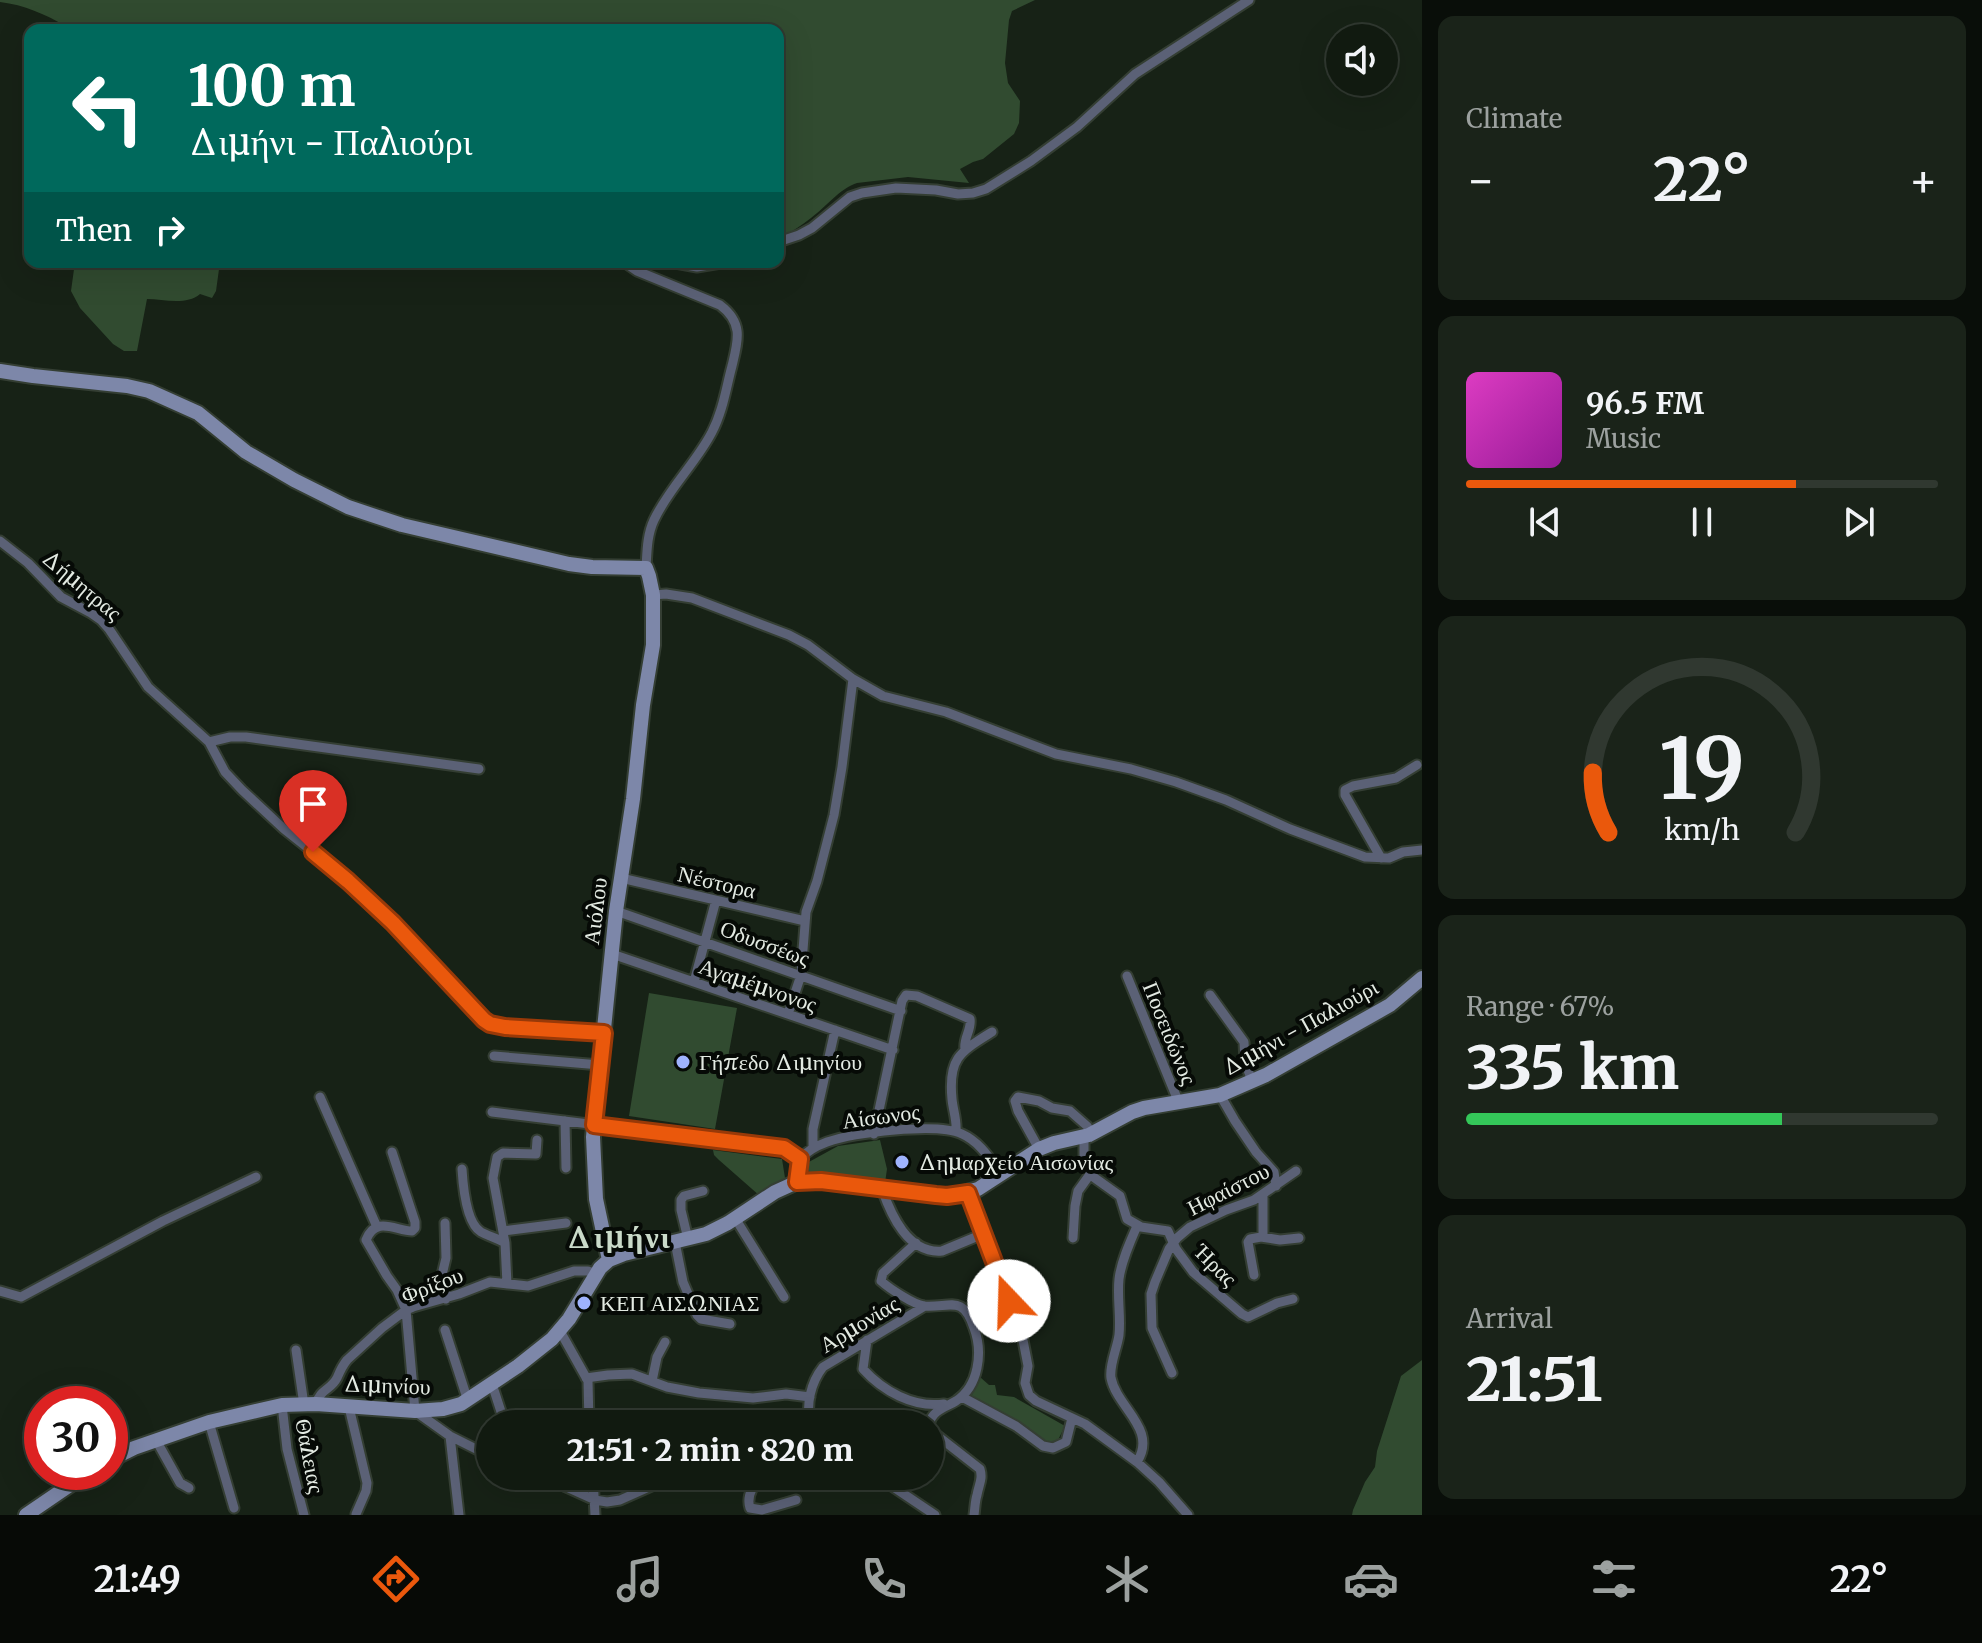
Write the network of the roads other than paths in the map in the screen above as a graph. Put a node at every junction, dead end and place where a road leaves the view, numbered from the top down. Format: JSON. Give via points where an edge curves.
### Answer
{"nodes":[{"id":1,"x":1249,"y":0,"type":"edge"},
{"id":2,"x":784,"y":240,"type":"edge"},
{"id":3,"x":633,"y":268,"type":"edge"},
{"id":4,"x":0,"y":371,"type":"edge"},
{"id":5,"x":0,"y":541,"type":"edge"},
{"id":6,"x":646,"y":568,"type":"junction"},
{"id":7,"x":653,"y":595,"type":"junction"},
{"id":8,"x":853,"y":679,"type":"junction"},
{"id":9,"x":209,"y":742,"type":"junction"},
{"id":10,"x":1417,"y":765,"type":"dead end"},
{"id":11,"x":479,"y":769,"type":"dead end"},
{"id":12,"x":1422,"y":850,"type":"edge"},
{"id":13,"x":1381,"y":858,"type":"junction"},
{"id":14,"x":621,"y":878,"type":"junction"},
{"id":15,"x":716,"y":900,"type":"junction"},
{"id":16,"x":616,"y":911,"type":"junction"},
{"id":17,"x":805,"y":921,"type":"junction"},
{"id":18,"x":705,"y":941,"type":"junction"},
{"id":19,"x":612,"y":954,"type":"junction"},
{"id":20,"x":801,"y":975,"type":"junction"},
{"id":21,"x":1127,"y":976,"type":"dead end"},
{"id":22,"x":1422,"y":978,"type":"edge"},
{"id":23,"x":694,"y":982,"type":"junction"},
{"id":24,"x":1210,"y":995,"type":"dead end"},
{"id":25,"x":901,"y":1011,"type":"junction"},
{"id":26,"x":788,"y":1014,"type":"junction"},
{"id":27,"x":835,"y":1030,"type":"junction"},
{"id":28,"x":992,"y":1032,"type":"dead end"},
{"id":29,"x":604,"y":1033,"type":"junction"},
{"id":30,"x":965,"y":1049,"type":"junction"},
{"id":31,"x":893,"y":1050,"type":"junction"},
{"id":32,"x":494,"y":1056,"type":"dead end"},
{"id":33,"x":600,"y":1065,"type":"junction"},
{"id":34,"x":1252,"y":1081,"type":"junction"},
{"id":35,"x":1220,"y":1095,"type":"junction"},
{"id":36,"x":320,"y":1097,"type":"dead end"},
{"id":37,"x":1179,"y":1103,"type":"junction"},
{"id":38,"x":492,"y":1112,"type":"dead end"},
{"id":39,"x":565,"y":1121,"type":"junction"},
{"id":40,"x":594,"y":1125,"type":"junction"},
{"id":41,"x":956,"y":1131,"type":"junction"},
{"id":42,"x":874,"y":1134,"type":"junction"},
{"id":43,"x":1088,"y":1135,"type":"junction"},
{"id":44,"x":537,"y":1140,"type":"dead end"},
{"id":45,"x":813,"y":1148,"type":"junction"},
{"id":46,"x":1039,"y":1149,"type":"junction"},
{"id":47,"x":392,"y":1152,"type":"dead end"},
{"id":48,"x":800,"y":1159,"type":"junction"},
{"id":49,"x":566,"y":1168,"type":"dead end"},
{"id":50,"x":462,"y":1169,"type":"dead end"},
{"id":51,"x":1296,"y":1171,"type":"dead end"},
{"id":52,"x":1091,"y":1173,"type":"junction"},
{"id":53,"x":1001,"y":1174,"type":"junction"},
{"id":54,"x":256,"y":1177,"type":"dead end"},
{"id":55,"x":797,"y":1182,"type":"junction"},
{"id":56,"x":1276,"y":1186,"type":"junction"},
{"id":57,"x":882,"y":1189,"type":"junction"},
{"id":58,"x":703,"y":1191,"type":"dead end"},
{"id":59,"x":968,"y":1193,"type":"junction"},
{"id":60,"x":1263,"y":1195,"type":"junction"},
{"id":61,"x":735,"y":1218,"type":"junction"},
{"id":62,"x":445,"y":1223,"type":"dead end"},
{"id":63,"x":566,"y":1223,"type":"dead end"},
{"id":64,"x":1137,"y":1226,"type":"junction"},
{"id":65,"x":377,"y":1227,"type":"junction"},
{"id":66,"x":503,"y":1231,"type":"junction"},
{"id":67,"x":983,"y":1234,"type":"junction"},
{"id":68,"x":1263,"y":1237,"type":"junction"},
{"id":69,"x":1073,"y":1238,"type":"dead end"},
{"id":70,"x":1299,"y":1238,"type":"dead end"},
{"id":71,"x":682,"y":1240,"type":"junction"},
{"id":72,"x":505,"y":1243,"type":"junction"},
{"id":73,"x":916,"y":1243,"type":"junction"},
{"id":74,"x":1173,"y":1243,"type":"junction"},
{"id":75,"x":609,"y":1260,"type":"junction"},
{"id":76,"x":596,"y":1274,"type":"junction"},
{"id":77,"x":1254,"y":1275,"type":"dead end"},
{"id":78,"x":507,"y":1284,"type":"junction"},
{"id":79,"x":0,"y":1291,"type":"edge"},
{"id":80,"x":784,"y":1297,"type":"dead end"},
{"id":81,"x":446,"y":1299,"type":"junction"},
{"id":82,"x":1293,"y":1299,"type":"dead end"},
{"id":83,"x":925,"y":1306,"type":"junction"},
{"id":84,"x":406,"y":1310,"type":"junction"},
{"id":85,"x":730,"y":1324,"type":"dead end"},
{"id":86,"x":445,"y":1330,"type":"dead end"},
{"id":87,"x":560,"y":1331,"type":"junction"},
{"id":88,"x":867,"y":1340,"type":"junction"},
{"id":89,"x":665,"y":1342,"type":"dead end"},
{"id":90,"x":296,"y":1350,"type":"dead end"},
{"id":91,"x":1172,"y":1373,"type":"dead end"},
{"id":92,"x":586,"y":1378,"type":"junction"},
{"id":93,"x":652,"y":1381,"type":"junction"},
{"id":94,"x":492,"y":1384,"type":"junction"},
{"id":95,"x":810,"y":1397,"type":"junction"},
{"id":96,"x":958,"y":1399,"type":"junction"},
{"id":97,"x":468,"y":1401,"type":"junction"},
{"id":98,"x":310,"y":1404,"type":"junction"},
{"id":99,"x":282,"y":1405,"type":"junction"},
{"id":100,"x":349,"y":1407,"type":"junction"},
{"id":101,"x":500,"y":1410,"type":"edge"},
{"id":102,"x":589,"y":1410,"type":"edge"},
{"id":103,"x":809,"y":1410,"type":"edge"},
{"id":104,"x":939,"y":1410,"type":"edge"},
{"id":105,"x":415,"y":1411,"type":"junction"},
{"id":106,"x":1072,"y":1418,"type":"junction"},
{"id":107,"x":209,"y":1422,"type":"junction"},
{"id":108,"x":450,"y":1436,"type":"junction"},
{"id":109,"x":156,"y":1440,"type":"junction"},
{"id":110,"x":944,"y":1440,"type":"edge"},
{"id":111,"x":476,"y":1449,"type":"edge"},
{"id":112,"x":128,"y":1451,"type":"edge"},
{"id":113,"x":1137,"y":1462,"type":"junction"},
{"id":114,"x":189,"y":1488,"type":"dead end"},
{"id":115,"x":63,"y":1490,"type":"edge"},
{"id":116,"x":573,"y":1490,"type":"edge"},
{"id":117,"x":594,"y":1490,"type":"edge"},
{"id":118,"x":642,"y":1490,"type":"edge"},
{"id":119,"x":752,"y":1490,"type":"edge"},
{"id":120,"x":900,"y":1490,"type":"edge"},
{"id":121,"x":595,"y":1500,"type":"junction"},
{"id":122,"x":796,"y":1500,"type":"dead end"},
{"id":123,"x":234,"y":1508,"type":"dead end"},
{"id":124,"x":749,"y":1512,"type":"edge"},
{"id":125,"x":356,"y":1514,"type":"edge"},
{"id":126,"x":26,"y":1515,"type":"edge"},
{"id":127,"x":304,"y":1515,"type":"edge"},
{"id":128,"x":459,"y":1515,"type":"edge"},
{"id":129,"x":595,"y":1515,"type":"edge"},
{"id":130,"x":935,"y":1515,"type":"edge"},
{"id":131,"x":974,"y":1515,"type":"edge"},
{"id":132,"x":1188,"y":1515,"type":"edge"}],
"edges":[{"from":1,"to":2,"type":"street","via":[[1135,74],[1077,127],[986,189],[958,194],[896,188],[862,193],[812,228]]},
{"from":3,"to":6,"type":"street","via":[[720,305],[730,312],[738,340],[720,413],[655,517]]},
{"from":4,"to":6,"type":"main road","via":[[149,391],[198,413],[238,447],[294,480],[383,520],[569,564]]},
{"from":5,"to":9,"type":"street","name":"Δήμητρας","via":[[61,597],[105,624],[148,687]]},
{"from":6,"to":7,"type":"main road","name":"Αιόλου"},
{"from":7,"to":8,"type":"street","via":[[692,598],[789,635]]},
{"from":7,"to":14,"type":"main road","name":"Αιόλου","via":[[653,645]]},
{"from":8,"to":13,"type":"street","via":[[883,696],[946,712],[1056,754],[1192,787],[1348,851]]},
{"from":8,"to":17,"type":"street","via":[[834,815]]},
{"from":9,"to":11,"type":"street","via":[[246,737]]},
{"from":9,"to":29,"type":"street","name":"Δήμητρας","via":[[242,790],[372,903],[484,1020],[505,1027]]},
{"from":10,"to":13,"type":"street","via":[[1396,778],[1345,790]]},
{"from":12,"to":13,"type":"street"},
{"from":14,"to":15,"type":"street","name":"Νέστορα"},
{"from":14,"to":16,"type":"main road","name":"Αιόλου"},
{"from":15,"to":17,"type":"street","name":"Νέστορα"},
{"from":15,"to":18,"type":"street"},
{"from":16,"to":18,"type":"street","name":"Οδυσσέως"},
{"from":16,"to":19,"type":"main road","name":"Αιόλου"},
{"from":17,"to":20,"type":"street"},
{"from":18,"to":20,"type":"street","name":"Οδυσσέως"},
{"from":18,"to":23,"type":"street"},
{"from":19,"to":23,"type":"street","name":"Αγαμέμνονος"},
{"from":19,"to":29,"type":"main road","name":"Αιόλου"},
{"from":20,"to":25,"type":"street","name":"Οδυσσέως"},
{"from":20,"to":26,"type":"street"},
{"from":21,"to":37,"type":"street","name":"Ποσειδώνος"},
{"from":22,"to":34,"type":"main road","name":"Διμήνι - Παλιούρι","via":[[1367,1019]]},
{"from":23,"to":26,"type":"street","name":"Αγαμέμνονος"},
{"from":24,"to":34,"type":"street","via":[[1244,1042]]},
{"from":25,"to":30,"type":"street","via":[[908,994],[970,1019]]},
{"from":25,"to":31,"type":"street"},
{"from":26,"to":27,"type":"street","name":"Αγαμέμνονος"},
{"from":27,"to":31,"type":"street","name":"Αγαμέμνονος"},
{"from":27,"to":45,"type":"street"},
{"from":28,"to":30,"type":"street"},
{"from":29,"to":33,"type":"main road","name":"Αιόλου"},
{"from":30,"to":41,"type":"street","via":[[953,1071]]},
{"from":31,"to":42,"type":"street"},
{"from":32,"to":33,"type":"street"},
{"from":33,"to":40,"type":"main road","name":"Αιόλου"},
{"from":34,"to":35,"type":"main road","name":"Διμήνι - Παλιούρι"},
{"from":35,"to":37,"type":"main road","name":"Διμήνι - Παλιούρι"},
{"from":35,"to":56,"type":"street","via":[[1274,1172]]},
{"from":36,"to":65,"type":"street"},
{"from":37,"to":43,"type":"main road","name":"Διμήνι - Παλιούρι","via":[[1138,1110]]},
{"from":38,"to":39,"type":"street"},
{"from":39,"to":40,"type":"street"},
{"from":39,"to":49,"type":"street"},
{"from":40,"to":48,"type":"street","via":[[784,1148]]},
{"from":40,"to":75,"type":"main road","name":"Αιόλου","via":[[596,1199]]},
{"from":41,"to":42,"type":"street","name":"Αίσωνος"},
{"from":41,"to":53,"type":"street","via":[[978,1145]]},
{"from":42,"to":45,"type":"street","name":"Αίσωνος"},
{"from":43,"to":46,"type":"main road","name":"Διμήνι - Παλιούρι"},
{"from":43,"to":46,"type":"street","via":[[1085,1124],[1070,1111],[1018,1097],[1018,1111]]},
{"from":43,"to":52,"type":"street","via":[[1084,1155]]},
{"from":44,"to":66,"type":"street","via":[[536,1154],[497,1157],[493,1178]]},
{"from":45,"to":48,"type":"street","name":"Αίσωνος"},
{"from":46,"to":53,"type":"main road","name":"Διμήνι - Παλιούρι"},
{"from":47,"to":65,"type":"street","via":[[415,1227]]},
{"from":48,"to":55,"type":"street"},
{"from":50,"to":72,"type":"street","via":[[476,1227]]},
{"from":51,"to":56,"type":"street","name":"Ηφαίστου"},
{"from":52,"to":64,"type":"street","via":[[1120,1196],[1125,1215]]},
{"from":52,"to":69,"type":"street","via":[[1078,1191]]},
{"from":53,"to":59,"type":"main road","name":"Διμήνι - Παλιούρι"},
{"from":54,"to":79,"type":"street","via":[[21,1297]]},
{"from":55,"to":57,"type":"main road","name":"Διμήνι - Παλιούρι"},
{"from":55,"to":61,"type":"main road","name":"Διμήνι - Παλιούρι"},
{"from":56,"to":60,"type":"street","name":"Ηφαίστου"},
{"from":57,"to":59,"type":"main road","name":"Διμήνι - Παλιούρι"},
{"from":57,"to":73,"type":"street","via":[[899,1228]]},
{"from":58,"to":71,"type":"street","via":[[681,1200]]},
{"from":59,"to":67,"type":"street"},
{"from":60,"to":68,"type":"street"},
{"from":60,"to":74,"type":"street","name":"Ηφαίστου","via":[[1190,1227]]},
{"from":61,"to":71,"type":"main road","name":"Διμήνι - Παλιούρι"},
{"from":61,"to":80,"type":"street"},
{"from":62,"to":81,"type":"street"},
{"from":63,"to":66,"type":"street"},
{"from":64,"to":74,"type":"street","name":"Ήρας","via":[[1168,1231]]},
{"from":64,"to":113,"type":"street","via":[[1119,1277],[1119,1335],[1110,1376],[1143,1439]]},
{"from":65,"to":84,"type":"street","via":[[367,1243]]},
{"from":66,"to":72,"type":"street"},
{"from":67,"to":73,"type":"street","via":[[942,1251]]},
{"from":67,"to":106,"type":"street","via":[[1025,1349],[1027,1392]]},
{"from":68,"to":70,"type":"street"},
{"from":68,"to":77,"type":"street","via":[[1248,1242]]},
{"from":71,"to":75,"type":"main road","name":"Διμήνι - Παλιούρι"},
{"from":71,"to":85,"type":"street","via":[[683,1282],[697,1315]]},
{"from":72,"to":78,"type":"street"},
{"from":73,"to":83,"type":"street","via":[[881,1279]]},
{"from":74,"to":82,"type":"street","name":"Ήρας","via":[[1198,1278],[1246,1317]]},
{"from":74,"to":91,"type":"street","name":"Ηφαίστου","via":[[1151,1294],[1152,1328]]},
{"from":75,"to":76,"type":"main road","name":"Διμηνίου"},
{"from":76,"to":78,"type":"street","name":"Φρίξου","via":[[574,1271],[533,1285]]},
{"from":76,"to":87,"type":"main road","name":"Διμηνίου"},
{"from":78,"to":81,"type":"street","name":"Φρίξου","via":[[490,1282]]},
{"from":81,"to":84,"type":"street","name":"Φρίξου"},
{"from":83,"to":88,"type":"street","name":"Αρμονίας"},
{"from":83,"to":96,"type":"street","via":[[962,1307],[973,1323],[978,1363]]},
{"from":84,"to":98,"type":"street","name":"Φρίξου","via":[[347,1360],[335,1381]]},
{"from":84,"to":105,"type":"street"},
{"from":86,"to":97,"type":"street"},
{"from":87,"to":92,"type":"street"},
{"from":87,"to":94,"type":"main road","name":"Διμηνίου"},
{"from":88,"to":95,"type":"street","name":"Αρμονίας","via":[[823,1367]]},
{"from":88,"to":96,"type":"street","via":[[863,1369],[883,1387],[922,1405]]},
{"from":89,"to":93,"type":"street"},
{"from":90,"to":98,"type":"street"},
{"from":92,"to":93,"type":"street","via":[[621,1374]]},
{"from":92,"to":102,"type":"street"},
{"from":93,"to":95,"type":"street","via":[[738,1398]]},
{"from":94,"to":97,"type":"main road","name":"Διμηνίου"},
{"from":94,"to":101,"type":"street"},
{"from":95,"to":103,"type":"street"},
{"from":96,"to":104,"type":"street"},
{"from":96,"to":106,"type":"street","via":[[1049,1448],[1067,1440]]},
{"from":97,"to":105,"type":"main road","name":"Διμηνίου"},
{"from":98,"to":99,"type":"main road","name":"Διμηνίου"},
{"from":98,"to":100,"type":"main road","name":"Διμηνίου"},
{"from":99,"to":107,"type":"main road","name":"Διμηνίου"},
{"from":99,"to":127,"type":"street","name":"Θάλειας"},
{"from":100,"to":105,"type":"main road","name":"Διμηνίου"},
{"from":100,"to":125,"type":"street","via":[[367,1483]]},
{"from":105,"to":108,"type":"street"},
{"from":106,"to":113,"type":"street"},
{"from":107,"to":109,"type":"main road","name":"Διμηνίου"},
{"from":107,"to":123,"type":"street"},
{"from":108,"to":111,"type":"street"},
{"from":108,"to":128,"type":"street"},
{"from":109,"to":112,"type":"main road","name":"Διμηνίου"},
{"from":109,"to":114,"type":"street","via":[[180,1483]]},
{"from":110,"to":131,"type":"street","via":[[982,1473]]},
{"from":113,"to":132,"type":"street"},
{"from":115,"to":126,"type":"main road"},
{"from":116,"to":121,"type":"street"},
{"from":117,"to":121,"type":"street"},
{"from":118,"to":121,"type":"street","via":[[620,1500]]},
{"from":119,"to":124,"type":"street"},
{"from":120,"to":130,"type":"street"},
{"from":121,"to":129,"type":"street"},
{"from":122,"to":124,"type":"street"}]}
